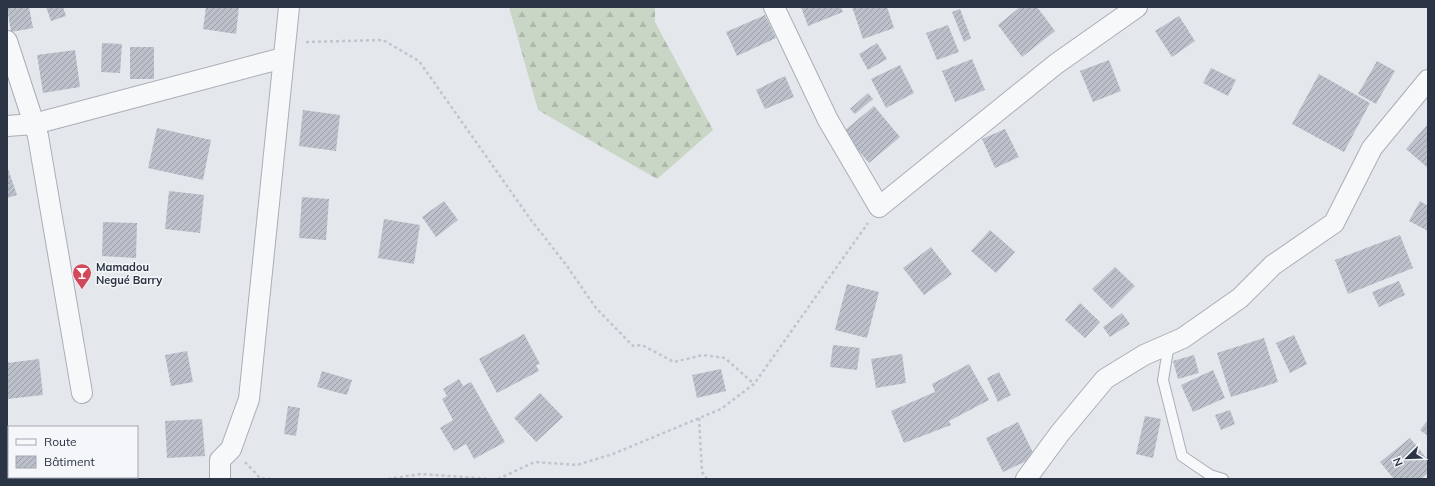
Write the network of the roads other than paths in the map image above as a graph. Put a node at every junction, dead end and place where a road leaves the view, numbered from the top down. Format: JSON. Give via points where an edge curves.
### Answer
{"nodes":[{"id":1,"x":289,"y":7,"type":"edge"},
{"id":2,"x":774,"y":7,"type":"edge"},
{"id":3,"x":1137,"y":7,"type":"edge"},
{"id":4,"x":7,"y":41,"type":"edge"},
{"id":5,"x":284,"y":50,"type":"junction"},
{"id":6,"x":1428,"y":80,"type":"edge"},
{"id":7,"x":34,"y":124,"type":"junction"},
{"id":8,"x":7,"y":126,"type":"edge"},
{"id":9,"x":1169,"y":344,"type":"junction"},
{"id":10,"x":82,"y":393,"type":"dead end"},
{"id":11,"x":220,"y":479,"type":"edge"},
{"id":12,"x":1026,"y":479,"type":"edge"},
{"id":13,"x":1223,"y":479,"type":"edge"}],
"edges":[{"from":1,"to":5,"type":"street"},
{"from":2,"to":3,"type":"street","via":[[828,120],[879,207],[1056,64]]},
{"from":4,"to":7,"type":"street"},
{"from":5,"to":7,"type":"street"},
{"from":5,"to":11,"type":"street","via":[[249,400],[231,449],[220,460]]},
{"from":6,"to":9,"type":"street","via":[[1372,148],[1334,223],[1273,265],[1240,298],[1183,338]]},
{"from":7,"to":8,"type":"street"},
{"from":7,"to":10,"type":"street"},
{"from":9,"to":12,"type":"street","via":[[1144,354],[1105,379]]},
{"from":9,"to":13,"type":"lane","via":[[1163,380],[1182,456],[1210,475]]}]}
